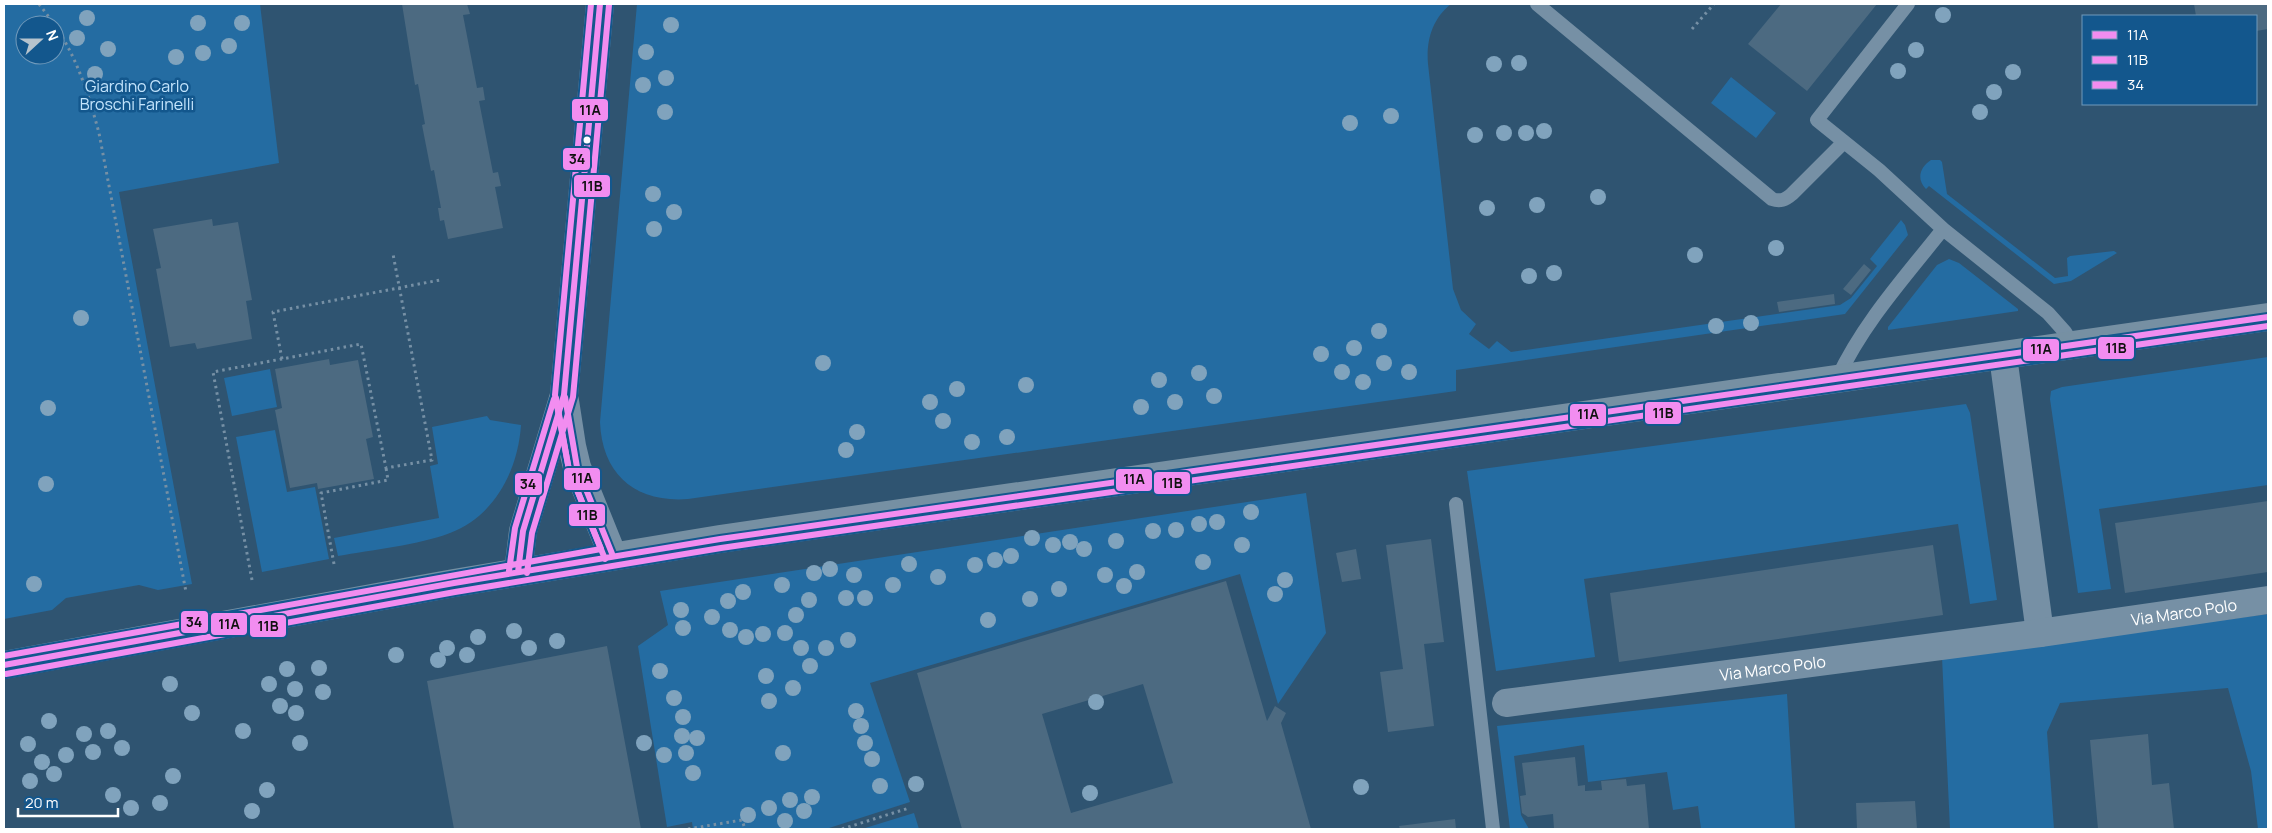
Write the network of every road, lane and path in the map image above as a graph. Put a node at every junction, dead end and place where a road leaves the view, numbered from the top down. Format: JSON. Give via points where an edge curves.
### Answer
{"nodes":[{"id":1,"x":39,"y":4,"type":"edge"},
{"id":2,"x":600,"y":4,"type":"edge"},
{"id":3,"x":1714,"y":4,"type":"edge"},
{"id":4,"x":1908,"y":4,"type":"edge"},
{"id":5,"x":1542,"y":7,"type":"edge"},
{"id":6,"x":47,"y":15,"type":"edge"},
{"id":7,"x":1692,"y":29,"type":"dead end"},
{"id":8,"x":65,"y":42,"type":"edge"},
{"id":9,"x":1844,"y":142,"type":"junction"},
{"id":10,"x":1943,"y":229,"type":"junction"},
{"id":11,"x":393,"y":254,"type":"dead end"},
{"id":12,"x":440,"y":280,"type":"dead end"},
{"id":13,"x":400,"y":288,"type":"junction"},
{"id":14,"x":2268,"y":317,"type":"edge"},
{"id":15,"x":2074,"y":345,"type":"junction"},
{"id":16,"x":2003,"y":356,"type":"junction"},
{"id":17,"x":282,"y":359,"type":"junction"},
{"id":18,"x":1837,"y":380,"type":"junction"},
{"id":19,"x":564,"y":395,"type":"junction"},
{"id":20,"x":386,"y":468,"type":"junction"},
{"id":21,"x":1456,"y":504,"type":"dead end"},
{"id":22,"x":613,"y":556,"type":"junction"},
{"id":23,"x":334,"y":564,"type":"dead end"},
{"id":24,"x":518,"y":572,"type":"junction"},
{"id":25,"x":252,"y":580,"type":"dead end"},
{"id":26,"x":186,"y":592,"type":"dead end"},
{"id":27,"x":2268,"y":600,"type":"edge"},
{"id":28,"x":2040,"y":633,"type":"junction"},
{"id":29,"x":4,"y":665,"type":"edge"},
{"id":30,"x":1506,"y":703,"type":"dead end"},
{"id":31,"x":909,"y":808,"type":"dead end"},
{"id":32,"x":688,"y":829,"type":"edge"},
{"id":33,"x":745,"y":829,"type":"edge"},
{"id":34,"x":842,"y":829,"type":"edge"},
{"id":35,"x":1493,"y":829,"type":"edge"}],
"edges":[{"from":1,"to":6,"type":"path"},
{"from":2,"to":19,"type":"street"},
{"from":3,"to":7,"type":"path"},
{"from":4,"to":9,"type":"lane","via":[[1817,120]]},
{"from":5,"to":9,"type":"lane","via":[[1772,199],[1786,199]]},
{"from":8,"to":26,"type":"path","via":[[83,83],[105,160]]},
{"from":9,"to":10,"type":"lane"},
{"from":10,"to":15,"type":"lane","via":[[2048,313]]},
{"from":10,"to":18,"type":"lane","via":[[1865,328]]},
{"from":11,"to":13,"type":"path"},
{"from":12,"to":13,"type":"path"},
{"from":13,"to":17,"type":"path","via":[[273,312]]},
{"from":13,"to":20,"type":"path","via":[[432,460]]},
{"from":14,"to":15,"type":"main road"},
{"from":15,"to":16,"type":"main road"},
{"from":16,"to":18,"type":"main road"},
{"from":16,"to":28,"type":"street"},
{"from":17,"to":20,"type":"path","via":[[361,344]]},
{"from":17,"to":25,"type":"path","via":[[213,372]]},
{"from":18,"to":22,"type":"main road"},
{"from":19,"to":22,"type":"street","via":[[577,467]]},
{"from":19,"to":24,"type":"street","via":[[523,531]]},
{"from":20,"to":23,"type":"path","via":[[388,480],[321,493]]},
{"from":21,"to":35,"type":"lane"},
{"from":22,"to":24,"type":"main road"},
{"from":24,"to":29,"type":"main road"},
{"from":27,"to":28,"type":"street","name":"Via Marco Polo"},
{"from":28,"to":30,"type":"street","name":"Via Marco Polo"},
{"from":31,"to":34,"type":"path"},
{"from":32,"to":33,"type":"path","via":[[742,820]]}]}
